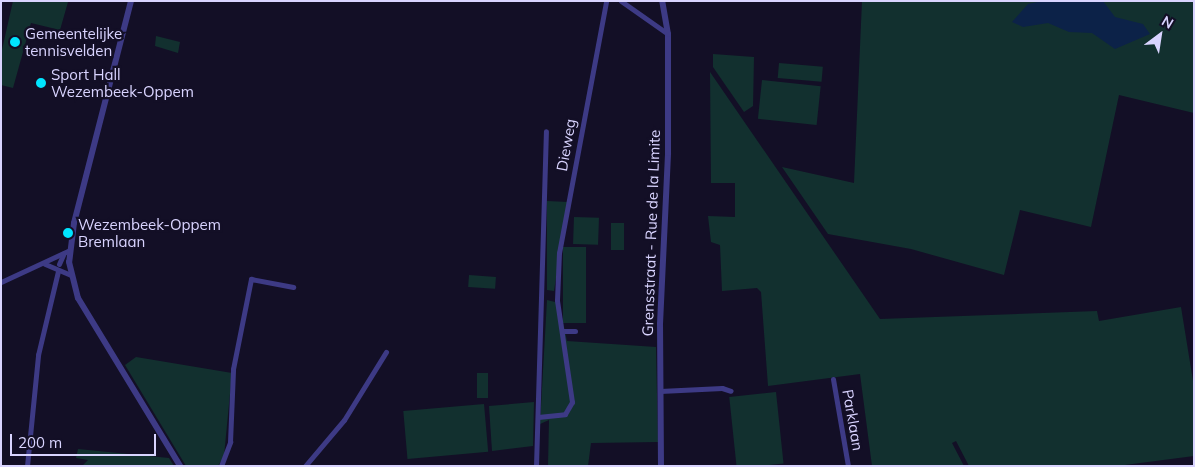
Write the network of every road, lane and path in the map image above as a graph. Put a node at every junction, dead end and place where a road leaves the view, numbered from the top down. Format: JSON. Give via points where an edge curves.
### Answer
{"nodes":[{"id":1,"x":131,"y":1,"type":"edge"},
{"id":2,"x":606,"y":1,"type":"edge"},
{"id":3,"x":621,"y":1,"type":"edge"},
{"id":4,"x":662,"y":1,"type":"edge"},
{"id":5,"x":668,"y":34,"type":"junction"},
{"id":6,"x":546,"y":131,"type":"dead end"},
{"id":7,"x":67,"y":251,"type":"junction"},
{"id":8,"x":45,"y":264,"type":"junction"},
{"id":9,"x":59,"y":264,"type":"dead end"},
{"id":10,"x":58,"y":271,"type":"junction"},
{"id":11,"x":71,"y":275,"type":"junction"},
{"id":12,"x":1,"y":282,"type":"edge"},
{"id":13,"x":293,"y":287,"type":"dead end"},
{"id":14,"x":544,"y":294,"type":"junction"},
{"id":15,"x":557,"y":295,"type":"junction"},
{"id":16,"x":563,"y":331,"type":"junction"},
{"id":17,"x":574,"y":331,"type":"dead end"},
{"id":18,"x":386,"y":352,"type":"dead end"},
{"id":19,"x":833,"y":379,"type":"dead end"},
{"id":20,"x":660,"y":391,"type":"junction"},
{"id":21,"x":731,"y":391,"type":"dead end"},
{"id":22,"x":538,"y":418,"type":"junction"},
{"id":23,"x":27,"y":466,"type":"edge"},
{"id":24,"x":180,"y":466,"type":"edge"},
{"id":25,"x":221,"y":466,"type":"edge"},
{"id":26,"x":304,"y":466,"type":"edge"},
{"id":27,"x":536,"y":466,"type":"edge"},
{"id":28,"x":661,"y":466,"type":"edge"},
{"id":29,"x":848,"y":466,"type":"edge"}],
"edges":[{"from":1,"to":7,"type":"street"},
{"from":2,"to":15,"type":"street","name":"Dieweg","via":[[561,244]]},
{"from":3,"to":5,"type":"street"},
{"from":4,"to":5,"type":"street","name":"Grensstraat - Rue de la Limite"},
{"from":5,"to":20,"type":"street","name":"Grensstraat - Rue de la Limite"},
{"from":6,"to":14,"type":"street"},
{"from":7,"to":8,"type":"street"},
{"from":7,"to":9,"type":"street"},
{"from":7,"to":11,"type":"street"},
{"from":8,"to":10,"type":"street"},
{"from":8,"to":12,"type":"street"},
{"from":10,"to":11,"type":"street"},
{"from":10,"to":23,"type":"street","via":[[38,355]]},
{"from":11,"to":24,"type":"street","via":[[78,298]]},
{"from":13,"to":25,"type":"street","via":[[251,279],[233,369],[230,442]]},
{"from":14,"to":15,"type":"street"},
{"from":14,"to":22,"type":"street"},
{"from":15,"to":16,"type":"street","name":"Dieweg"},
{"from":16,"to":17,"type":"street"},
{"from":16,"to":22,"type":"street","name":"Dieweg","via":[[571,406],[562,415]]},
{"from":18,"to":26,"type":"street","via":[[355,405]]},
{"from":19,"to":29,"type":"street","name":"Parklaan"},
{"from":20,"to":21,"type":"street","via":[[722,388]]},
{"from":20,"to":28,"type":"street","name":"Grensstraat - Rue de la Limite"},
{"from":22,"to":27,"type":"street"}]}
